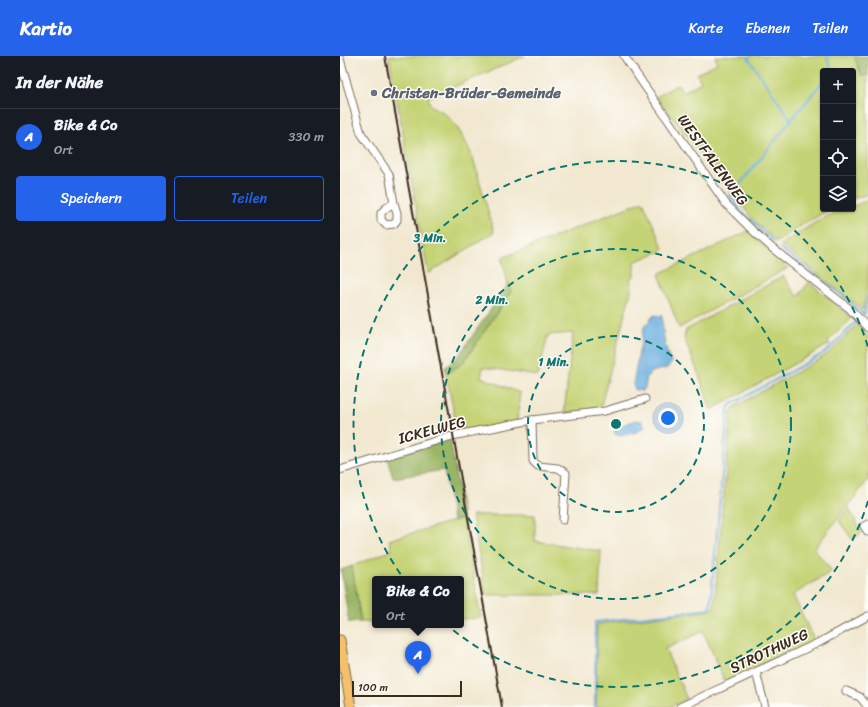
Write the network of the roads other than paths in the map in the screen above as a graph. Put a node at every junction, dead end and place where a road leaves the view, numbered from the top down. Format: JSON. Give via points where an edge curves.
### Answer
{"nodes":[{"id":1,"x":624,"y":56,"type":"edge"},
{"id":2,"x":340,"y":59,"type":"edge"},
{"id":3,"x":394,"y":203,"type":"dead end"},
{"id":4,"x":868,"y":328,"type":"edge"},
{"id":5,"x":645,"y":399,"type":"dead end"},
{"id":6,"x":532,"y":420,"type":"junction"},
{"id":7,"x":340,"y":470,"type":"edge"},
{"id":8,"x":563,"y":520,"type":"dead end"},
{"id":9,"x":868,"y":524,"type":"edge"},
{"id":10,"x":868,"y":532,"type":"edge"},
{"id":11,"x":868,"y":616,"type":"edge"},
{"id":12,"x":340,"y":640,"type":"edge"},
{"id":13,"x":756,"y":672,"type":"junction"},
{"id":14,"x":846,"y":691,"type":"dead end"},
{"id":15,"x":351,"y":707,"type":"edge"},
{"id":16,"x":680,"y":707,"type":"edge"},
{"id":17,"x":765,"y":707,"type":"edge"},
{"id":18,"x":868,"y":707,"type":"edge"}],
"edges":[{"from":1,"to":4,"type":"street","name":"WESTFALENWEG","via":[[726,204],[772,248],[850,309]]},
{"from":2,"to":3,"type":"street","via":[[361,133],[389,174]]},
{"from":5,"to":6,"type":"street","name":"ICKELWEG","via":[[605,411]]},
{"from":6,"to":7,"type":"street","name":"ICKELWEG","via":[[452,436]]},
{"from":6,"to":8,"type":"street","via":[[533,461],[538,466],[558,468],[566,473]]},
{"from":9,"to":10,"type":"street","via":[[864,526]]},
{"from":11,"to":13,"type":"street","name":"STROTHWEG"},
{"from":12,"to":15,"type":"main road"},
{"from":13,"to":16,"type":"street","name":"STROTHWEG"},
{"from":13,"to":17,"type":"street"},
{"from":14,"to":18,"type":"street","via":[[860,697]]}]}
